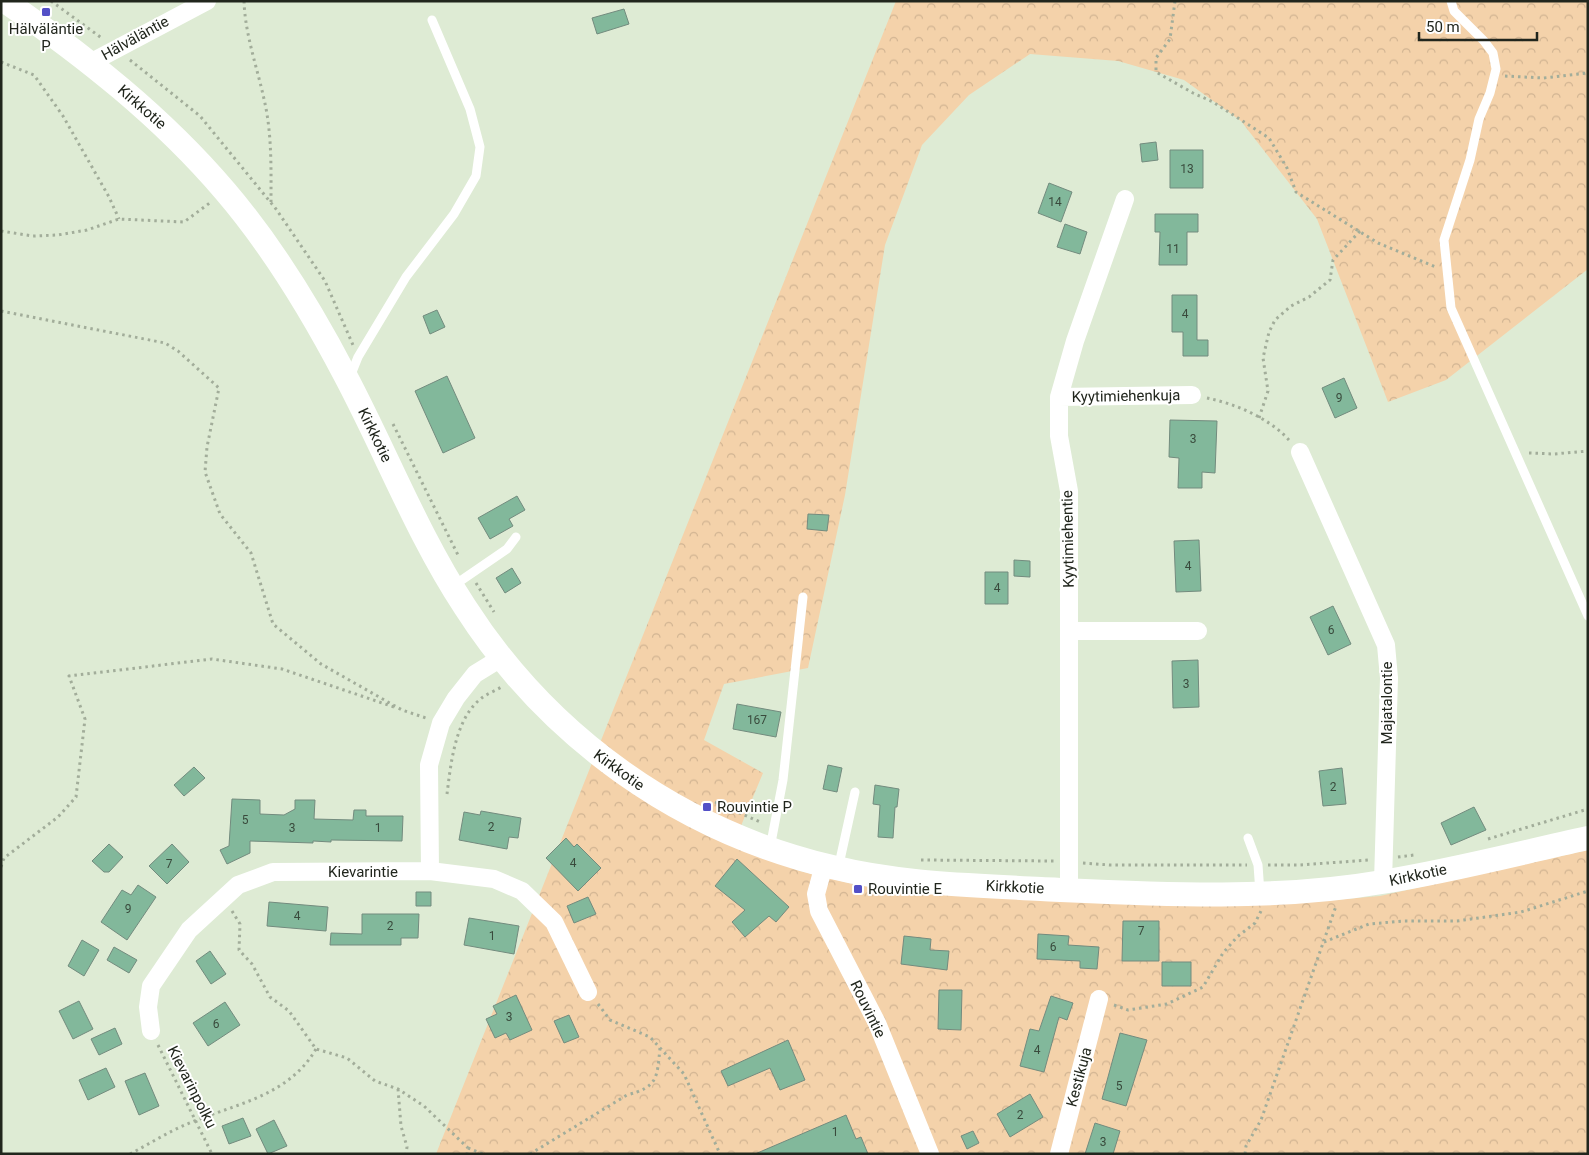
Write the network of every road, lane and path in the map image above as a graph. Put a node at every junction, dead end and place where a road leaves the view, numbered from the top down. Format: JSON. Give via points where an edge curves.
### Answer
{"nodes":[{"id":1,"x":5,"y":1,"type":"edge"},
{"id":2,"x":51,"y":1,"type":"edge"},
{"id":3,"x":244,"y":1,"type":"edge"},
{"id":4,"x":1175,"y":1,"type":"edge"},
{"id":5,"x":1451,"y":1,"type":"edge"},
{"id":6,"x":200,"y":2,"type":"edge"},
{"id":7,"x":432,"y":20,"type":"dead end"},
{"id":8,"x":115,"y":48,"type":"junction"},
{"id":9,"x":1,"y":62,"type":"edge"},
{"id":10,"x":90,"y":63,"type":"junction"},
{"id":11,"x":1588,"y":73,"type":"edge"},
{"id":12,"x":1495,"y":75,"type":"junction"},
{"id":13,"x":226,"y":192,"type":"junction"},
{"id":14,"x":1125,"y":199,"type":"dead end"},
{"id":15,"x":271,"y":202,"type":"junction"},
{"id":16,"x":119,"y":219,"type":"junction"},
{"id":17,"x":1360,"y":231,"type":"junction"},
{"id":18,"x":1,"y":232,"type":"edge"},
{"id":19,"x":1446,"y":272,"type":"junction"},
{"id":20,"x":1,"y":311,"type":"edge"},
{"id":21,"x":358,"y":357,"type":"junction"},
{"id":22,"x":348,"y":381,"type":"junction"},
{"id":23,"x":1192,"y":395,"type":"joint"},
{"id":24,"x":1060,"y":396,"type":"junction"},
{"id":25,"x":390,"y":417,"type":"dead end"},
{"id":26,"x":1259,"y":418,"type":"junction"},
{"id":27,"x":1514,"y":450,"type":"junction"},
{"id":28,"x":1588,"y":451,"type":"edge"},
{"id":29,"x":1300,"y":452,"type":"joint"},
{"id":30,"x":516,"y":537,"type":"dead end"},
{"id":31,"x":461,"y":580,"type":"junction"},
{"id":32,"x":803,"y":597,"type":"dead end"},
{"id":33,"x":1588,"y":616,"type":"edge"},
{"id":34,"x":500,"y":620,"type":"dead end"},
{"id":35,"x":1070,"y":631,"type":"junction"},
{"id":36,"x":1198,"y":631,"type":"dead end"},
{"id":37,"x":501,"y":658,"type":"junction"},
{"id":38,"x":517,"y":679,"type":"junction"},
{"id":39,"x":402,"y":710,"type":"junction"},
{"id":40,"x":441,"y":723,"type":"junction"},
{"id":41,"x":855,"y":792,"type":"dead end"},
{"id":42,"x":711,"y":800,"type":"dead end"},
{"id":43,"x":446,"y":803,"type":"dead end"},
{"id":44,"x":1588,"y":809,"type":"edge"},
{"id":45,"x":772,"y":838,"type":"junction"},
{"id":46,"x":1248,"y":838,"type":"dead end"},
{"id":47,"x":1588,"y":838,"type":"edge"},
{"id":48,"x":1486,"y":840,"type":"dead end"},
{"id":49,"x":1416,"y":855,"type":"dead end"},
{"id":50,"x":1382,"y":859,"type":"junction"},
{"id":51,"x":916,"y":860,"type":"dead end"},
{"id":52,"x":1070,"y":862,"type":"junction"},
{"id":53,"x":1258,"y":865,"type":"junction"},
{"id":54,"x":1,"y":867,"type":"edge"},
{"id":55,"x":831,"y":867,"type":"junction"},
{"id":56,"x":430,"y":871,"type":"junction"},
{"id":57,"x":1382,"y":882,"type":"junction"},
{"id":58,"x":1343,"y":887,"type":"junction"},
{"id":59,"x":1069,"y":890,"type":"junction"},
{"id":60,"x":1588,"y":891,"type":"edge"},
{"id":61,"x":1260,"y":893,"type":"junction"},
{"id":62,"x":224,"y":897,"type":"junction"},
{"id":63,"x":1324,"y":942,"type":"junction"},
{"id":64,"x":588,"y":992,"type":"joint"},
{"id":65,"x":1099,"y":999,"type":"joint"},
{"id":66,"x":150,"y":1031,"type":"joint"},
{"id":67,"x":660,"y":1048,"type":"junction"},
{"id":68,"x":316,"y":1049,"type":"junction"},
{"id":69,"x":398,"y":1089,"type":"junction"},
{"id":70,"x":196,"y":1120,"type":"junction"},
{"id":71,"x":468,"y":1148,"type":"junction"},
{"id":72,"x":130,"y":1154,"type":"edge"},
{"id":73,"x":212,"y":1154,"type":"edge"},
{"id":74,"x":406,"y":1154,"type":"edge"},
{"id":75,"x":467,"y":1154,"type":"edge"},
{"id":76,"x":483,"y":1154,"type":"edge"},
{"id":77,"x":530,"y":1154,"type":"edge"},
{"id":78,"x":720,"y":1154,"type":"edge"},
{"id":79,"x":930,"y":1154,"type":"edge"},
{"id":80,"x":1059,"y":1154,"type":"edge"},
{"id":81,"x":1245,"y":1154,"type":"edge"}],
"edges":[{"from":1,"to":10,"type":"street","name":"Kirkkotie"},
{"from":2,"to":8,"type":"path"},
{"from":3,"to":15,"type":"path","via":[[244,20],[265,101],[271,155]]},
{"from":4,"to":17,"type":"path","via":[[1170,38],[1156,58],[1156,72],[1213,102],[1269,138],[1287,168],[1296,192]]},
{"from":5,"to":12,"type":"lane","via":[[1454,11],[1493,54]]},
{"from":6,"to":8,"type":"street","name":"Hälväläntie"},
{"from":7,"to":21,"type":"lane","via":[[470,109],[480,148],[476,176],[454,214],[406,277]]},
{"from":8,"to":10,"type":"street","name":"Hälväläntie"},
{"from":8,"to":15,"type":"path","via":[[200,116]]},
{"from":9,"to":16,"type":"path","via":[[34,75],[63,116]]},
{"from":10,"to":13,"type":"street","name":"Kirkkotie","via":[[161,122]]},
{"from":11,"to":12,"type":"path","via":[[1543,78]]},
{"from":12,"to":19,"type":"lane","via":[[1444,240]]},
{"from":13,"to":16,"type":"path","via":[[184,222]]},
{"from":13,"to":22,"type":"street","name":"Kirkkotie","via":[[275,256]]},
{"from":14,"to":24,"type":"street","name":"Kyytimiehentie","via":[[1075,341]]},
{"from":15,"to":21,"type":"path","via":[[325,282]]},
{"from":16,"to":18,"type":"path","via":[[87,230],[58,235]]},
{"from":17,"to":19,"type":"path","via":[[1378,243]]},
{"from":17,"to":26,"type":"path","via":[[1333,260],[1330,280],[1275,320],[1263,358],[1268,391]]},
{"from":19,"to":27,"type":"lane","via":[[1451,308]]},
{"from":20,"to":39,"type":"path","via":[[165,343],[219,388],[205,472],[220,514],[252,553],[273,624],[321,664]]},
{"from":21,"to":22,"type":"lane"},
{"from":22,"to":31,"type":"street","name":"Kirkkotie","via":[[424,534]]},
{"from":23,"to":24,"type":"street","name":"Kyytimiehenkuja"},
{"from":23,"to":26,"type":"path","via":[[1222,401]]},
{"from":24,"to":35,"type":"street","name":"Kyytimiehentie","via":[[1059,436],[1069,491]]},
{"from":25,"to":31,"type":"path","via":[[460,558]]},
{"from":26,"to":29,"type":"path","via":[[1286,436]]},
{"from":27,"to":28,"type":"path","via":[[1554,454]]},
{"from":27,"to":33,"type":"lane"},
{"from":29,"to":50,"type":"street","name":"Majatalontie","via":[[1386,645],[1389,678]]},
{"from":30,"to":31,"type":"lane","via":[[507,549]]},
{"from":31,"to":34,"type":"path"},
{"from":31,"to":37,"type":"street","name":"Kirkkotie"},
{"from":32,"to":45,"type":"lane","via":[[784,780]]},
{"from":35,"to":36,"type":"street"},
{"from":35,"to":52,"type":"street","name":"Kyytimiehentie"},
{"from":37,"to":38,"type":"street","name":"Kirkkotie"},
{"from":37,"to":40,"type":"street","via":[[475,674]]},
{"from":38,"to":43,"type":"path","via":[[481,698],[466,718],[453,746]]},
{"from":38,"to":45,"type":"street","name":"Kirkkotie","via":[[576,738],[611,766],[661,798],[717,827]]},
{"from":39,"to":40,"type":"path"},
{"from":39,"to":54,"type":"path","via":[[282,669],[212,660],[69,676],[85,719],[76,796],[58,817],[4,858]]},
{"from":40,"to":56,"type":"street","via":[[429,765]]},
{"from":41,"to":55,"type":"lane"},
{"from":42,"to":45,"type":"path"},
{"from":44,"to":48,"type":"path"},
{"from":45,"to":55,"type":"street","name":"Kirkkotie"},
{"from":46,"to":53,"type":"lane"},
{"from":47,"to":57,"type":"street","name":"Kirkkotie"},
{"from":49,"to":50,"type":"path"},
{"from":50,"to":53,"type":"path"},
{"from":50,"to":57,"type":"street","name":"Majatalontie"},
{"from":51,"to":52,"type":"path"},
{"from":52,"to":53,"type":"path"},
{"from":52,"to":59,"type":"street","name":"Kyytimiehentie"},
{"from":53,"to":61,"type":"lane"},
{"from":55,"to":59,"type":"street","name":"Kirkkotie","via":[[898,879]]},
{"from":55,"to":79,"type":"street","name":"Rouvintie","via":[[816,894],[819,911],[877,1023]]},
{"from":56,"to":62,"type":"street","name":"Kievarintie","via":[[273,872],[238,884]]},
{"from":56,"to":64,"type":"street","name":"Kievarintie","via":[[494,878],[522,891],[554,922]]},
{"from":57,"to":58,"type":"street","name":"Kirkkotie"},
{"from":58,"to":61,"type":"street","name":"Kirkkotie"},
{"from":58,"to":63,"type":"path"},
{"from":59,"to":61,"type":"street","name":"Kirkkotie"},
{"from":60,"to":63,"type":"path","via":[[1521,912],[1457,921],[1369,924]]},
{"from":61,"to":65,"type":"path","via":[[1261,913],[1255,923],[1223,953],[1203,987],[1167,1004],[1128,1010]]},
{"from":62,"to":66,"type":"street","name":"Kievarintie","via":[[189,930],[151,986],[148,1008]]},
{"from":62,"to":68,"type":"path","via":[[240,924],[239,950],[252,964],[270,997],[289,1011]]},
{"from":63,"to":81,"type":"path","via":[[1261,1120],[1246,1146]]},
{"from":64,"to":67,"type":"path","via":[[610,1020],[650,1037]]},
{"from":65,"to":80,"type":"street","name":"Kestikuja"},
{"from":66,"to":70,"type":"path","name":"Kievarinpolku"},
{"from":67,"to":77,"type":"path","via":[[657,1078],[644,1090],[626,1095]]},
{"from":67,"to":78,"type":"path","via":[[684,1074]]},
{"from":68,"to":69,"type":"path","via":[[347,1058],[375,1081]]},
{"from":68,"to":70,"type":"path","via":[[308,1063],[272,1093]]},
{"from":69,"to":71,"type":"path","via":[[424,1106]]},
{"from":69,"to":74,"type":"path"},
{"from":70,"to":72,"type":"path"},
{"from":70,"to":73,"type":"path","name":"Kievarinpolku"},
{"from":71,"to":75,"type":"path"},
{"from":71,"to":76,"type":"path"}]}
